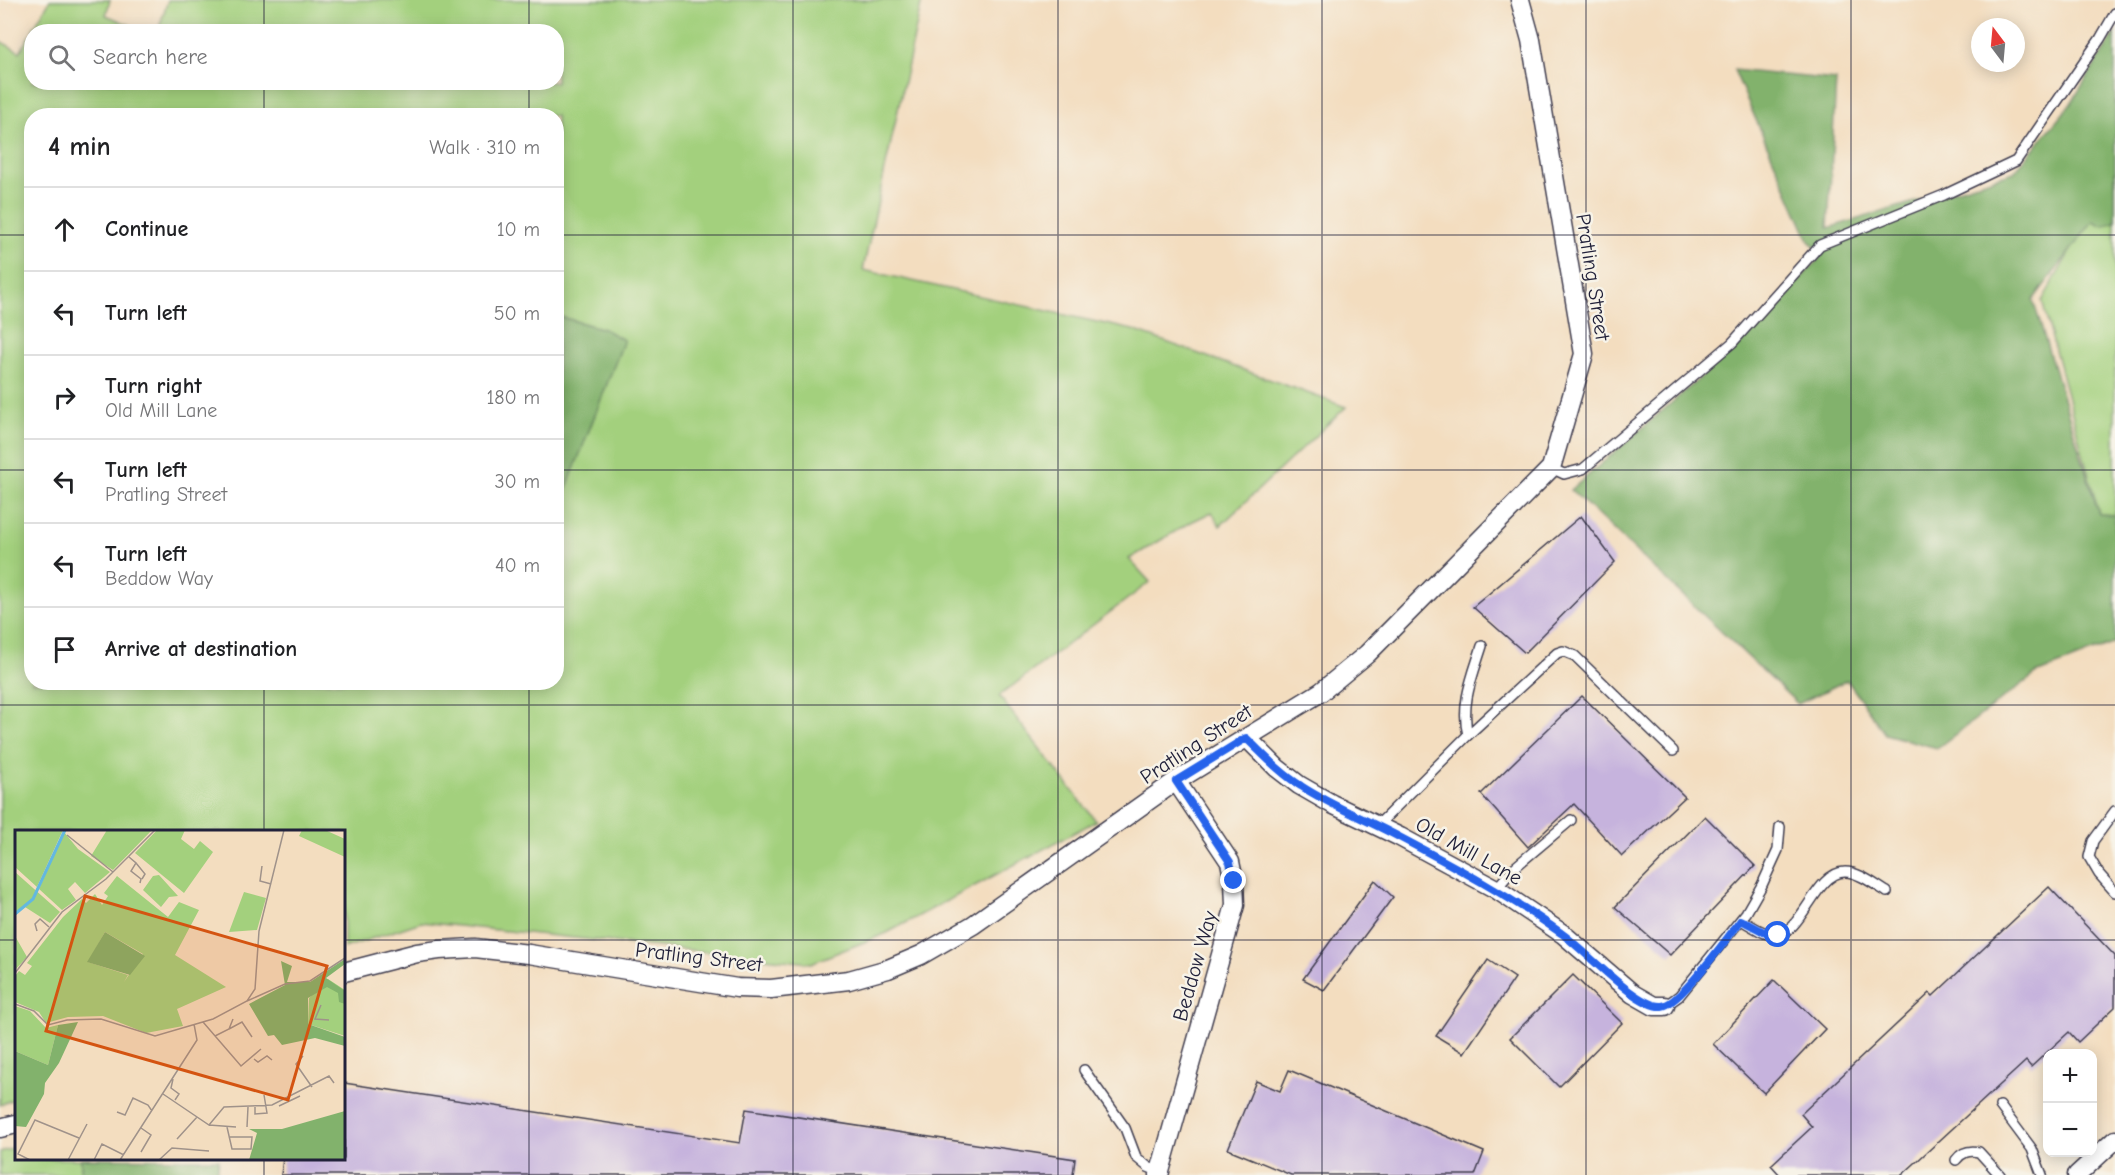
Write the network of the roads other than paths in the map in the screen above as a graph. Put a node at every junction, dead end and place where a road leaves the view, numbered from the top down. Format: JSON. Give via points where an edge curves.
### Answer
{"nodes":[{"id":1,"x":1520,"y":0,"type":"edge"},
{"id":2,"x":2115,"y":13,"type":"edge"},
{"id":3,"x":1551,"y":468,"type":"junction"},
{"id":4,"x":1482,"y":646,"type":"dead end"},
{"id":5,"x":1468,"y":735,"type":"junction"},
{"id":6,"x":1246,"y":738,"type":"junction"},
{"id":7,"x":1673,"y":751,"type":"dead end"},
{"id":8,"x":1176,"y":781,"type":"junction"},
{"id":9,"x":2115,"y":811,"type":"edge"},
{"id":10,"x":1571,"y":820,"type":"dead end"},
{"id":11,"x":1377,"y":826,"type":"junction"},
{"id":12,"x":1780,"y":827,"type":"dead end"},
{"id":13,"x":1496,"y":889,"type":"junction"},
{"id":14,"x":1887,"y":892,"type":"dead end"},
{"id":15,"x":2115,"y":892,"type":"edge"},
{"id":16,"x":1741,"y":920,"type":"junction"},
{"id":17,"x":345,"y":972,"type":"edge"},
{"id":18,"x":1665,"y":1006,"type":"joint"},
{"id":19,"x":1084,"y":1070,"type":"dead end"},
{"id":20,"x":2000,"y":1106,"type":"dead end"},
{"id":21,"x":15,"y":1124,"type":"edge"},
{"id":22,"x":0,"y":1128,"type":"edge"},
{"id":23,"x":2115,"y":1140,"type":"edge"},
{"id":24,"x":1956,"y":1160,"type":"dead end"},
{"id":25,"x":1160,"y":1174,"type":"edge"},
{"id":26,"x":2000,"y":1175,"type":"edge"},
{"id":27,"x":2042,"y":1175,"type":"edge"},
{"id":28,"x":2077,"y":1175,"type":"edge"}],
"edges":[{"from":1,"to":3,"type":"street","name":"Pratling Street","via":[[1531,40],[1584,354]]},
{"from":2,"to":3,"type":"lane","via":[[2016,161],[1820,245],[1732,343],[1582,469],[1564,474]]},
{"from":3,"to":6,"type":"street","name":"Pratling Street","via":[[1367,654],[1321,692]]},
{"from":4,"to":5,"type":"lane","via":[[1465,706]]},
{"from":5,"to":7,"type":"lane","via":[[1563,651],[1575,656]]},
{"from":5,"to":11,"type":"lane"},
{"from":6,"to":8,"type":"street","name":"Pratling Street"},
{"from":6,"to":11,"type":"street","name":"Old Mill Lane","via":[[1299,785]]},
{"from":8,"to":17,"type":"street","name":"Pratling Street","via":[[947,941],[888,969],[849,980],[771,989],[737,988],[475,948],[417,953]]},
{"from":8,"to":25,"type":"street","name":"Beddow Way","via":[[1230,862],[1235,904]]},
{"from":9,"to":15,"type":"lane","via":[[2093,842],[2089,857]]},
{"from":10,"to":13,"type":"lane","via":[[1514,867]]},
{"from":11,"to":13,"type":"street","name":"Old Mill Lane"},
{"from":12,"to":16,"type":"lane","via":[[1778,850]]},
{"from":13,"to":18,"type":"street","name":"Old Mill Lane","via":[[1563,934],[1633,994],[1654,1006]]},
{"from":14,"to":16,"type":"lane","via":[[1856,874],[1837,873],[1821,887],[1789,929],[1778,935]]},
{"from":16,"to":18,"type":"lane","via":[[1679,996]]},
{"from":19,"to":25,"type":"lane","via":[[1125,1128],[1136,1157]]},
{"from":20,"to":27,"type":"lane","via":[[2032,1149]]},
{"from":21,"to":22,"type":"street"},
{"from":23,"to":28,"type":"street"},
{"from":24,"to":26,"type":"lane","via":[[1967,1151],[1979,1152]]}]}
